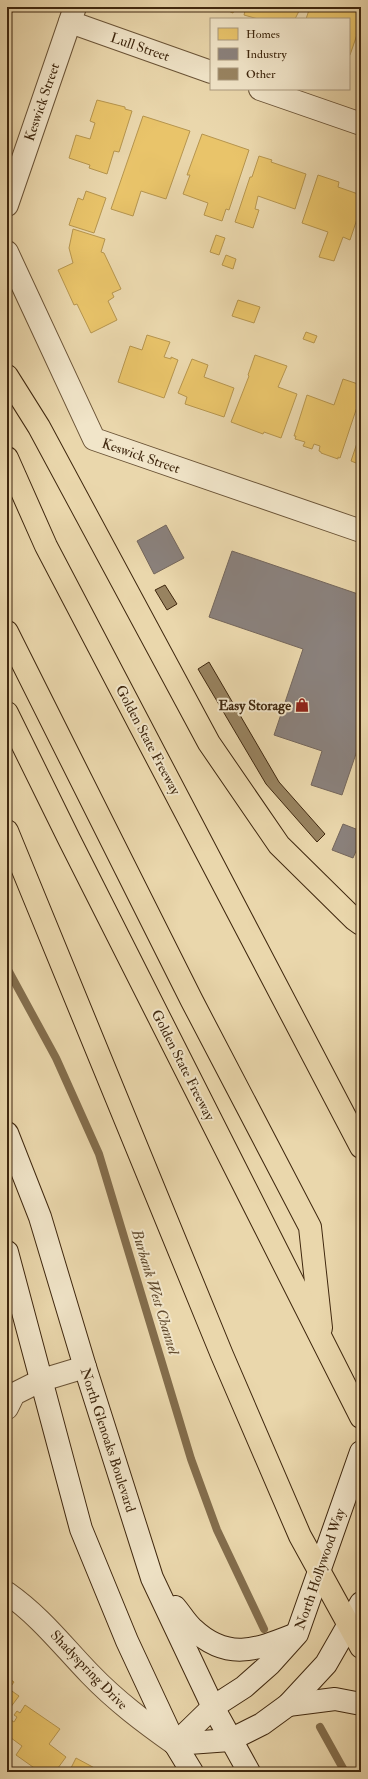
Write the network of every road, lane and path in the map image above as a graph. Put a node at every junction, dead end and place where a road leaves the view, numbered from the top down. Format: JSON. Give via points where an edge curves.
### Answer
{"nodes":[{"id":1,"x":73,"y":15,"type":"edge"},
{"id":2,"x":210,"y":72,"type":"edge"},
{"id":3,"x":263,"y":90,"type":"edge"},
{"id":4,"x":361,"y":124,"type":"edge"},
{"id":5,"x":7,"y":205,"type":"edge"},
{"id":6,"x":7,"y":252,"type":"edge"},
{"id":7,"x":7,"y":376,"type":"edge"},
{"id":8,"x":7,"y":458,"type":"edge"},
{"id":9,"x":361,"y":531,"type":"edge"},
{"id":10,"x":7,"y":632,"type":"edge"},
{"id":11,"x":7,"y":713,"type":"edge"},
{"id":12,"x":7,"y":831,"type":"edge"},
{"id":13,"x":361,"y":924,"type":"edge"},
{"id":14,"x":7,"y":1132,"type":"edge"},
{"id":15,"x":360,"y":1145,"type":"edge"},
{"id":16,"x":7,"y":1252,"type":"edge"},
{"id":17,"x":322,"y":1341,"type":"junction"},
{"id":18,"x":85,"y":1367,"type":"junction"},
{"id":19,"x":42,"y":1380,"type":"junction"},
{"id":20,"x":7,"y":1408,"type":"edge"},
{"id":21,"x":361,"y":1417,"type":"edge"},
{"id":22,"x":361,"y":1452,"type":"edge"},
{"id":23,"x":319,"y":1572,"type":"junction"},
{"id":24,"x":152,"y":1578,"type":"junction"},
{"id":25,"x":7,"y":1593,"type":"edge"},
{"id":26,"x":361,"y":1603,"type":"edge"},
{"id":27,"x":348,"y":1625,"type":"junction"},
{"id":28,"x":297,"y":1634,"type":"junction"},
{"id":29,"x":361,"y":1647,"type":"edge"},
{"id":30,"x":361,"y":1704,"type":"edge"},
{"id":31,"x":288,"y":1705,"type":"junction"},
{"id":32,"x":214,"y":1707,"type":"junction"},
{"id":33,"x":230,"y":1740,"type":"junction"},
{"id":34,"x":175,"y":1744,"type":"junction"},
{"id":35,"x":192,"y":1772,"type":"edge"},
{"id":36,"x":249,"y":1772,"type":"edge"}],
"edges":[{"from":1,"to":2,"type":"main road","name":"Lull Street"},
{"from":1,"to":5,"type":"main road","name":"Keswick Street"},
{"from":3,"to":4,"type":"main road"},
{"from":6,"to":9,"type":"main road","name":"Keswick Street","via":[[94,439]]},
{"from":7,"to":13,"type":"highway","via":[[39,427],[209,743],[278,845]]},
{"from":8,"to":15,"type":"highway","name":"Golden State Freeway","via":[[46,546]]},
{"from":10,"to":17,"type":"highway","via":[[192,1001],[310,1227]]},
{"from":11,"to":17,"type":"highway","name":"Golden State Freeway"},
{"from":12,"to":23,"type":"highway","via":[[222,1355],[300,1536]]},
{"from":14,"to":18,"type":"main road","name":"North Glenoaks Boulevard","via":[[40,1217]]},
{"from":16,"to":19,"type":"main road"},
{"from":17,"to":21,"type":"highway","name":"Golden State Freeway"},
{"from":18,"to":19,"type":"main road"},
{"from":18,"to":24,"type":"main road","name":"North Glenoaks Boulevard"},
{"from":19,"to":20,"type":"main road","via":[[14,1394]]},
{"from":19,"to":34,"type":"main road","via":[[81,1529],[127,1640]]},
{"from":22,"to":23,"type":"main road","name":"North Hollywood Way"},
{"from":23,"to":27,"type":"highway"},
{"from":23,"to":28,"type":"main road","name":"North Hollywood Way"},
{"from":24,"to":28,"type":"main road","via":[[193,1629],[218,1646],[240,1651],[263,1647]]},
{"from":24,"to":32,"type":"main road","name":"North Glenoaks Boulevard"},
{"from":25,"to":34,"type":"main road","name":"Shadyspring Drive","via":[[36,1616],[122,1706]]},
{"from":26,"to":27,"type":"main road"},
{"from":27,"to":29,"type":"highway"},
{"from":27,"to":31,"type":"main road","via":[[326,1664]]},
{"from":28,"to":32,"type":"main road","name":"North Hollywood Way","via":[[270,1664],[244,1687]]},
{"from":30,"to":31,"type":"main road","via":[[336,1699]]},
{"from":31,"to":33,"type":"main road","via":[[262,1724]]},
{"from":32,"to":33,"type":"main road","name":"North Glenoaks Boulevard"},
{"from":32,"to":34,"type":"main road","name":"North Hollywood Way"},
{"from":33,"to":34,"type":"main road"},
{"from":33,"to":36,"type":"main road","name":"North Glenoaks Boulevard"},
{"from":34,"to":35,"type":"main road"}]}
